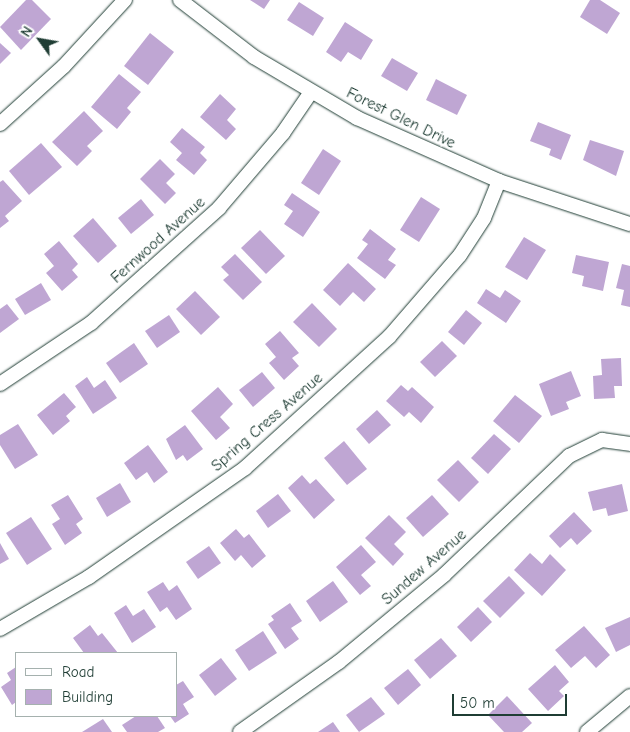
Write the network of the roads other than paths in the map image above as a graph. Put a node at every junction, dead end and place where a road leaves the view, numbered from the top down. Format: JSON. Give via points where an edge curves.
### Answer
{"nodes":[{"id":1,"x":124,"y":0,"type":"edge"},
{"id":2,"x":180,"y":0,"type":"edge"},
{"id":3,"x":311,"y":92,"type":"junction"},
{"id":4,"x":0,"y":124,"type":"edge"},
{"id":5,"x":499,"y":181,"type":"junction"},
{"id":6,"x":630,"y":224,"type":"edge"},
{"id":7,"x":0,"y":384,"type":"edge"},
{"id":8,"x":630,"y":444,"type":"edge"},
{"id":9,"x":0,"y":628,"type":"edge"},
{"id":10,"x":630,"y":696,"type":"edge"},
{"id":11,"x":240,"y":732,"type":"edge"},
{"id":12,"x":587,"y":732,"type":"edge"}],
"edges":[{"from":1,"to":4,"type":"street","via":[[64,66]]},
{"from":2,"to":3,"type":"street","name":"Forest Glen Drive","via":[[254,57]]},
{"from":3,"to":5,"type":"street","name":"Forest Glen Drive","via":[[408,144]]},
{"from":3,"to":7,"type":"street","name":"Fernwood Avenue","via":[[259,164],[212,215],[91,323]]},
{"from":5,"to":6,"type":"street","name":"Forest Glen Drive"},
{"from":5,"to":9,"type":"street","name":"Spring Cress Avenue","via":[[484,218],[460,255],[389,337],[245,468],[89,577]]},
{"from":8,"to":11,"type":"street","name":"Sundew Avenue","via":[[602,440],[569,456],[444,576],[339,662]]},
{"from":10,"to":12,"type":"street"}]}
